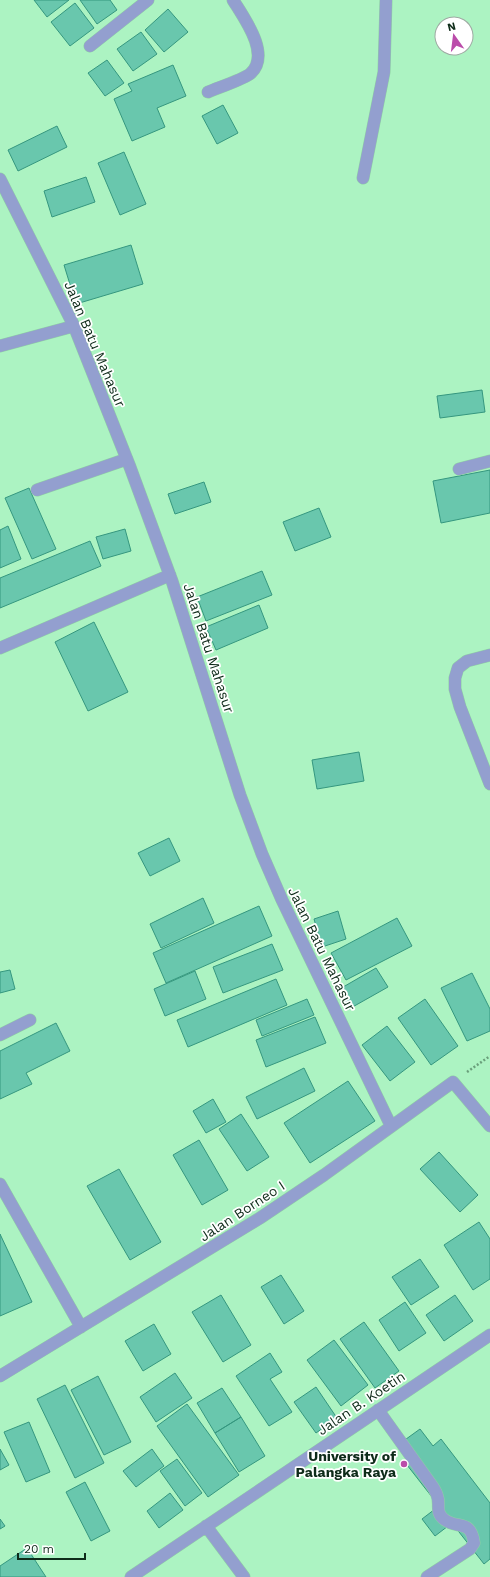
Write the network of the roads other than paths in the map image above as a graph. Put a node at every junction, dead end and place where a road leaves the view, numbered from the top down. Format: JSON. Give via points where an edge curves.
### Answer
{"nodes":[{"id":1,"x":148,"y":0,"type":"edge"},
{"id":2,"x":233,"y":0,"type":"edge"},
{"id":3,"x":386,"y":0,"type":"edge"},
{"id":4,"x":90,"y":46,"type":"dead end"},
{"id":5,"x":208,"y":92,"type":"dead end"},
{"id":6,"x":363,"y":178,"type":"dead end"},
{"id":7,"x":0,"y":179,"type":"edge"},
{"id":8,"x":74,"y":326,"type":"junction"},
{"id":9,"x":0,"y":346,"type":"edge"},
{"id":10,"x":127,"y":459,"type":"junction"},
{"id":11,"x":490,"y":461,"type":"edge"},
{"id":12,"x":459,"y":469,"type":"dead end"},
{"id":13,"x":37,"y":490,"type":"dead end"},
{"id":14,"x":170,"y":575,"type":"junction"},
{"id":15,"x":0,"y":648,"type":"edge"},
{"id":16,"x":490,"y":655,"type":"edge"},
{"id":17,"x":490,"y":784,"type":"edge"},
{"id":18,"x":30,"y":1020,"type":"dead end"},
{"id":19,"x":0,"y":1035,"type":"edge"},
{"id":20,"x":391,"y":1126,"type":"junction"},
{"id":21,"x":490,"y":1126,"type":"edge"},
{"id":22,"x":0,"y":1184,"type":"edge"},
{"id":23,"x":81,"y":1327,"type":"junction"},
{"id":24,"x":490,"y":1335,"type":"edge"},
{"id":25,"x":0,"y":1376,"type":"edge"},
{"id":26,"x":378,"y":1410,"type":"junction"},
{"id":27,"x":206,"y":1526,"type":"junction"},
{"id":28,"x":131,"y":1577,"type":"edge"},
{"id":29,"x":244,"y":1577,"type":"edge"},
{"id":30,"x":427,"y":1577,"type":"edge"}],
"edges":[{"from":1,"to":4,"type":"street"},
{"from":2,"to":5,"type":"street","via":[[256,42],[256,66],[250,74]]},
{"from":3,"to":6,"type":"street","via":[[384,72]]},
{"from":7,"to":8,"type":"street","name":"Jalan Batu Mahasur"},
{"from":8,"to":9,"type":"street"},
{"from":8,"to":10,"type":"street","name":"Jalan Batu Mahasur"},
{"from":10,"to":13,"type":"street"},
{"from":10,"to":14,"type":"street","name":"Jalan Batu Mahasur"},
{"from":11,"to":12,"type":"street"},
{"from":14,"to":15,"type":"street"},
{"from":14,"to":20,"type":"street","name":"Jalan Batu Mahasur","via":[[240,795],[262,854]]},
{"from":16,"to":17,"type":"street","via":[[467,661],[458,668],[455,689]]},
{"from":18,"to":19,"type":"street"},
{"from":20,"to":21,"type":"street","name":"Jalan Borneo I","via":[[453,1082]]},
{"from":20,"to":23,"type":"street","name":"Jalan Borneo I","via":[[260,1218]]},
{"from":22,"to":23,"type":"street"},
{"from":23,"to":25,"type":"street","name":"Jalan Borneo I"},
{"from":24,"to":26,"type":"street","name":"Jalan B. Koetin"},
{"from":26,"to":27,"type":"street","name":"Jalan B. Koetin"},
{"from":26,"to":30,"type":"street","via":[[433,1487],[438,1496],[441,1517],[452,1524],[466,1527],[473,1537],[474,1543],[470,1548]]},
{"from":27,"to":28,"type":"street","name":"Jalan B. Koetin"},
{"from":27,"to":29,"type":"street"}]}
